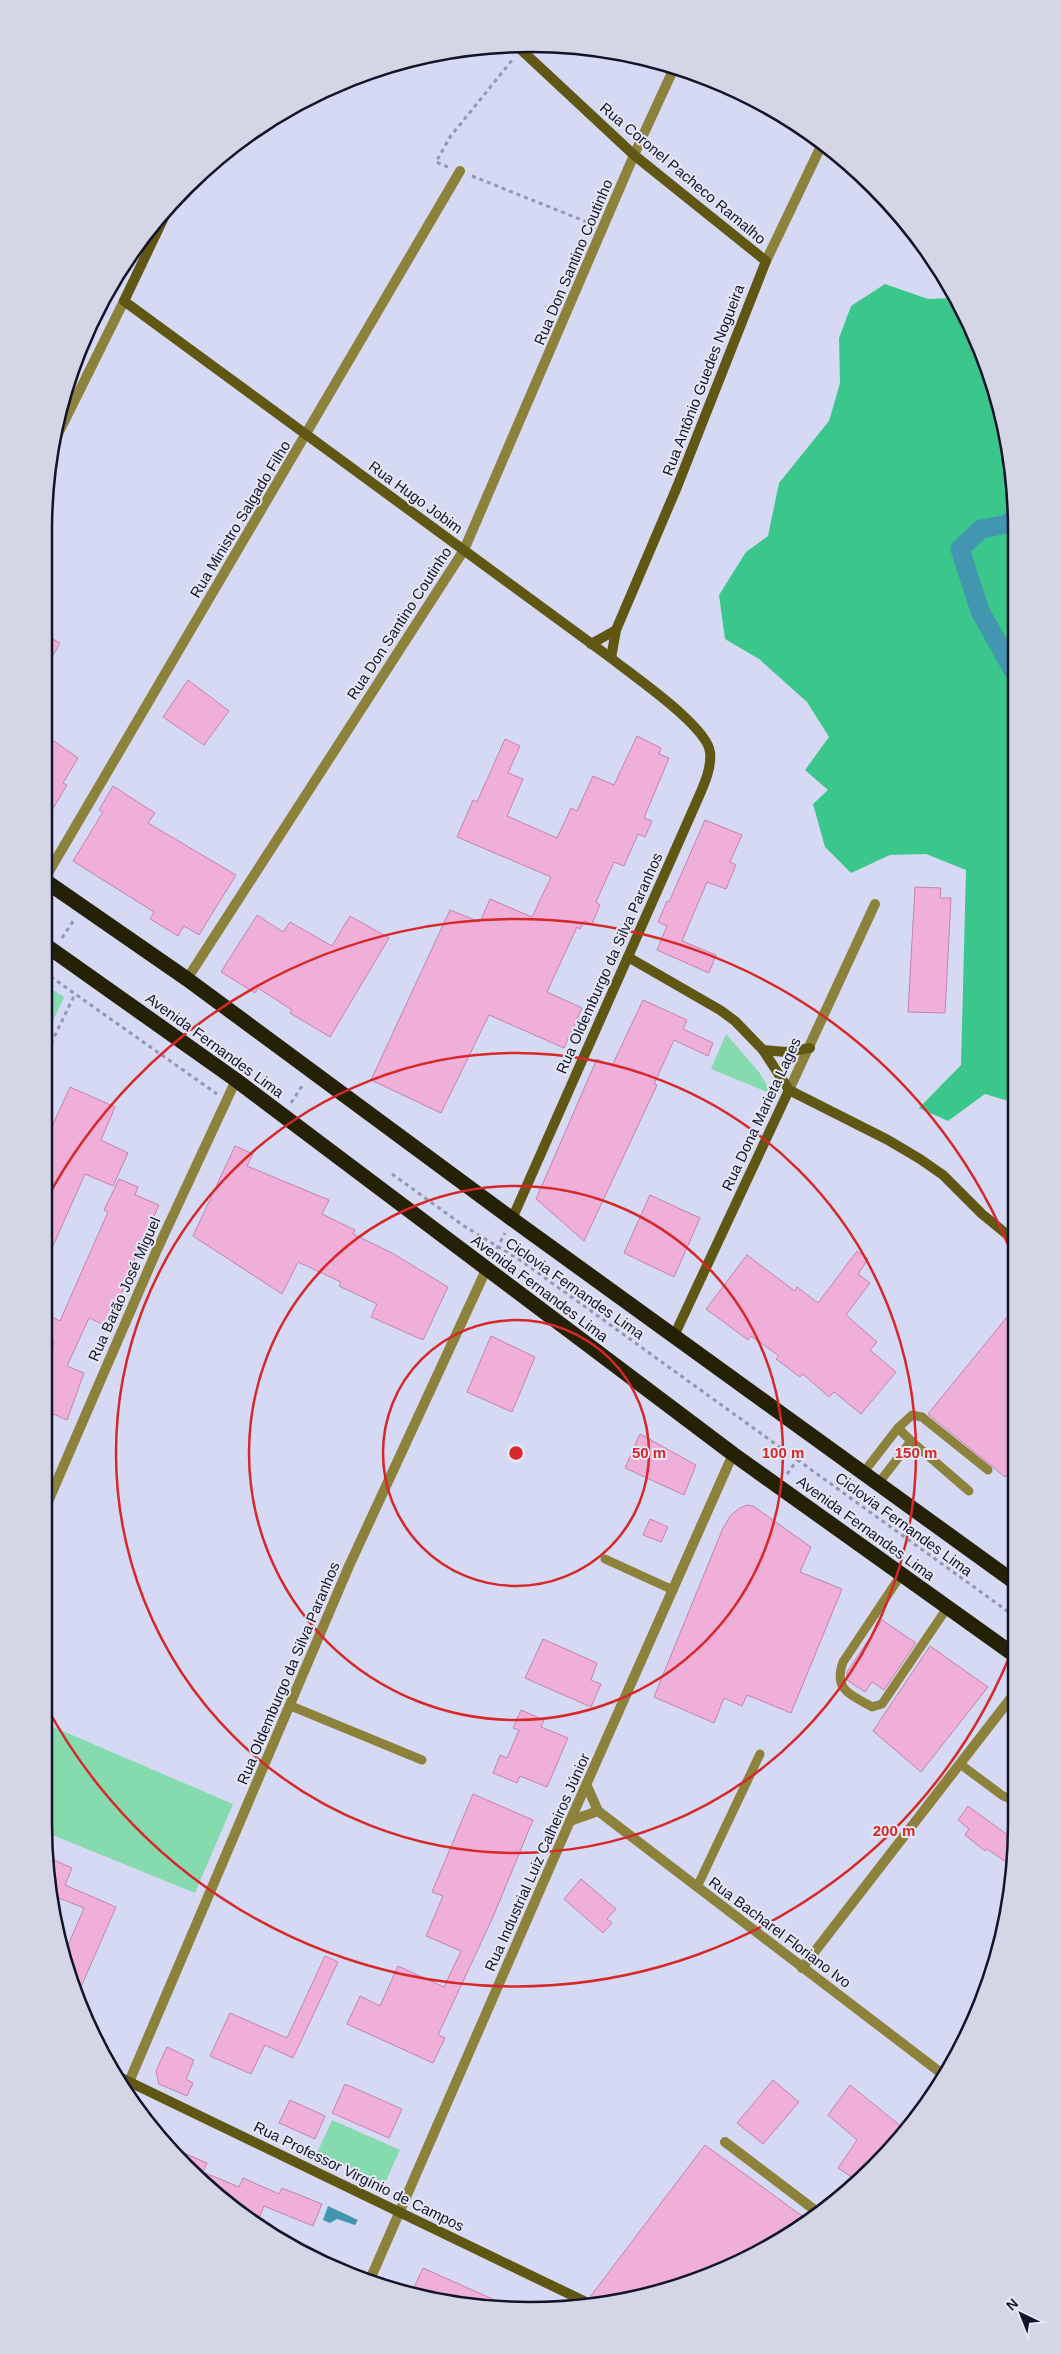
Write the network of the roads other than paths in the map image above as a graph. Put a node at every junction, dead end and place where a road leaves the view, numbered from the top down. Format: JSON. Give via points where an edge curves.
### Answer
{"nodes":[{"id":1,"x":524,"y":52,"type":"edge"},
{"id":2,"x":671,"y":74,"type":"edge"},
{"id":3,"x":819,"y":150,"type":"edge"},
{"id":4,"x":634,"y":155,"type":"junction"},
{"id":5,"x":460,"y":171,"type":"road end"},
{"id":6,"x":156,"y":234,"type":"edge"},
{"id":7,"x":766,"y":261,"type":"junction"},
{"id":8,"x":124,"y":300,"type":"junction"},
{"id":9,"x":67,"y":416,"type":"edge"},
{"id":10,"x":306,"y":436,"type":"junction"},
{"id":11,"x":464,"y":550,"type":"junction"},
{"id":12,"x":616,"y":630,"type":"junction"},
{"id":13,"x":591,"y":644,"type":"junction"},
{"id":14,"x":611,"y":658,"type":"junction"},
{"id":15,"x":689,"y":720,"type":"joint"},
{"id":16,"x":52,"y":866,"type":"edge"},
{"id":17,"x":52,"y":886,"type":"edge"},
{"id":18,"x":875,"y":904,"type":"dead end"},
{"id":19,"x":52,"y":942,"type":"edge"},
{"id":20,"x":628,"y":957,"type":"junction"},
{"id":21,"x":187,"y":979,"type":"junction"},
{"id":22,"x":810,"y":1048,"type":"junction"},
{"id":23,"x":763,"y":1050,"type":"junction"},
{"id":24,"x":236,"y":1080,"type":"junction"},
{"id":25,"x":789,"y":1090,"type":"junction"},
{"id":26,"x":512,"y":1219,"type":"junction"},
{"id":27,"x":1008,"y":1235,"type":"edge"},
{"id":28,"x":486,"y":1270,"type":"junction"},
{"id":29,"x":674,"y":1336,"type":"junction"},
{"id":30,"x":898,"y":1428,"type":"junction"},
{"id":31,"x":911,"y":1441,"type":"junction"},
{"id":32,"x":733,"y":1454,"type":"junction"},
{"id":33,"x":988,"y":1470,"type":"dead end"},
{"id":34,"x":863,"y":1473,"type":"junction"},
{"id":35,"x":878,"y":1484,"type":"junction"},
{"id":36,"x":969,"y":1491,"type":"dead end"},
{"id":37,"x":52,"y":1492,"type":"edge"},
{"id":38,"x":605,"y":1559,"type":"dead end"},
{"id":39,"x":902,"y":1575,"type":"junction"},
{"id":40,"x":1008,"y":1578,"type":"edge"},
{"id":41,"x":673,"y":1590,"type":"junction"},
{"id":42,"x":947,"y":1608,"type":"junction"},
{"id":43,"x":1008,"y":1651,"type":"edge"},
{"id":44,"x":1008,"y":1702,"type":"edge"},
{"id":45,"x":291,"y":1706,"type":"junction"},
{"id":46,"x":760,"y":1754,"type":"dead end"},
{"id":47,"x":422,"y":1760,"type":"dead end"},
{"id":48,"x":960,"y":1764,"type":"junction"},
{"id":49,"x":587,"y":1786,"type":"junction"},
{"id":50,"x":1008,"y":1798,"type":"edge"},
{"id":51,"x":598,"y":1812,"type":"junction"},
{"id":52,"x":570,"y":1821,"type":"junction"},
{"id":53,"x":697,"y":1887,"type":"junction"},
{"id":54,"x":802,"y":1968,"type":"junction"},
{"id":55,"x":939,"y":2071,"type":"edge"},
{"id":56,"x":129,"y":2083,"type":"edge"},
{"id":57,"x":132,"y":2088,"type":"edge"},
{"id":58,"x":725,"y":2142,"type":"dead end"},
{"id":59,"x":813,"y":2209,"type":"edge"},
{"id":60,"x":400,"y":2213,"type":"junction"},
{"id":61,"x":372,"y":2274,"type":"edge"},
{"id":62,"x":578,"y":2298,"type":"edge"}],
"edges":[{"from":1,"to":4,"type":"street","name":"Rua Coronel Pacheco Ramalho"},
{"from":2,"to":4,"type":"street","name":"Rua Don Santino Coutinho"},
{"from":3,"to":7,"type":"street","name":"Rua Antônio Guedes Nogueira"},
{"from":4,"to":7,"type":"street","name":"Rua Coronel Pacheco Ramalho"},
{"from":4,"to":11,"type":"street","name":"Rua Don Santino Coutinho"},
{"from":5,"to":10,"type":"street","name":"Rua Ministro Salgado Filho"},
{"from":6,"to":8,"type":"street"},
{"from":7,"to":12,"type":"street","name":"Rua Antônio Guedes Nogueira","via":[[677,487]]},
{"from":8,"to":9,"type":"street"},
{"from":8,"to":10,"type":"street","name":"Rua Hugo Jobim"},
{"from":10,"to":11,"type":"street","name":"Rua Hugo Jobim"},
{"from":10,"to":16,"type":"street","name":"Rua Ministro Salgado Filho"},
{"from":11,"to":13,"type":"street","name":"Rua Hugo Jobim"},
{"from":11,"to":21,"type":"street","name":"Rua Don Santino Coutinho"},
{"from":12,"to":13,"type":"street"},
{"from":12,"to":14,"type":"street","name":"Rua Antônio Guedes Nogueira"},
{"from":13,"to":14,"type":"street","name":"Rua Hugo Jobim"},
{"from":14,"to":15,"type":"street","name":"Rua Hugo Jobim"},
{"from":15,"to":20,"type":"street","name":"Rua Oldemburgo da Silva Paranhos","via":[[708,744],[708,773]]},
{"from":17,"to":21,"type":"highway"},
{"from":18,"to":22,"type":"street","name":"Rua Dona Marieta Lages"},
{"from":19,"to":24,"type":"highway","name":"Avenida Fernandes Lima"},
{"from":20,"to":23,"type":"street","via":[[720,1010]]},
{"from":20,"to":26,"type":"street","name":"Rua Oldemburgo da Silva Paranhos"},
{"from":21,"to":26,"type":"highway"},
{"from":22,"to":23,"type":"street","via":[[786,1052]]},
{"from":22,"to":25,"type":"street","name":"Rua Dona Marieta Lages"},
{"from":23,"to":25,"type":"street"},
{"from":24,"to":28,"type":"highway","name":"Avenida Fernandes Lima","via":[[287,1110]]},
{"from":24,"to":37,"type":"street","name":"Rua Barão José Miguel","via":[[156,1252]]},
{"from":25,"to":27,"type":"street","via":[[920,1159],[943,1175]]},
{"from":25,"to":29,"type":"street","name":"Rua Dona Marieta Lages"},
{"from":26,"to":29,"type":"highway"},
{"from":28,"to":32,"type":"highway","name":"Avenida Fernandes Lima"},
{"from":28,"to":45,"type":"street","name":"Rua Oldemburgo da Silva Paranhos","via":[[349,1566]]},
{"from":29,"to":34,"type":"highway"},
{"from":30,"to":31,"type":"lane"},
{"from":30,"to":33,"type":"lane","via":[[912,1415],[922,1417]]},
{"from":30,"to":34,"type":"lane"},
{"from":31,"to":35,"type":"lane"},
{"from":31,"to":36,"type":"lane"},
{"from":32,"to":39,"type":"highway","name":"Avenida Fernandes Lima"},
{"from":32,"to":41,"type":"street","name":"Rua Industrial Luiz Calheiros Júnior"},
{"from":34,"to":35,"type":"highway"},
{"from":35,"to":40,"type":"highway"},
{"from":38,"to":41,"type":"lane"},
{"from":39,"to":42,"type":"highway","name":"Avenida Fernandes Lima"},
{"from":39,"to":42,"type":"lane","via":[[844,1662],[838,1675],[846,1692],[872,1708],[882,1704]]},
{"from":41,"to":49,"type":"street","name":"Rua Industrial Luiz Calheiros Júnior"},
{"from":42,"to":43,"type":"highway","name":"Avenida Fernandes Lima"},
{"from":44,"to":48,"type":"street"},
{"from":45,"to":47,"type":"lane"},
{"from":45,"to":56,"type":"street","name":"Rua Oldemburgo da Silva Paranhos"},
{"from":46,"to":53,"type":"lane"},
{"from":48,"to":50,"type":"lane"},
{"from":48,"to":54,"type":"street"},
{"from":49,"to":51,"type":"street","name":"Rua Bacharel Floriano Ivo"},
{"from":49,"to":52,"type":"street","name":"Rua Industrial Luiz Calheiros Júnior"},
{"from":51,"to":52,"type":"street"},
{"from":51,"to":53,"type":"street","name":"Rua Bacharel Floriano Ivo"},
{"from":52,"to":60,"type":"street","name":"Rua Industrial Luiz Calheiros Júnior"},
{"from":53,"to":54,"type":"street","name":"Rua Bacharel Floriano Ivo"},
{"from":54,"to":55,"type":"street","name":"Rua Bacharel Floriano Ivo"},
{"from":57,"to":60,"type":"street","name":"Rua Professor Virgínio de Campos"},
{"from":58,"to":59,"type":"street"},
{"from":60,"to":61,"type":"street","name":"Rua Industrial Luiz Calheiros Júnior"},
{"from":60,"to":62,"type":"street","name":"Rua Professor Virgínio de Campos"}]}
